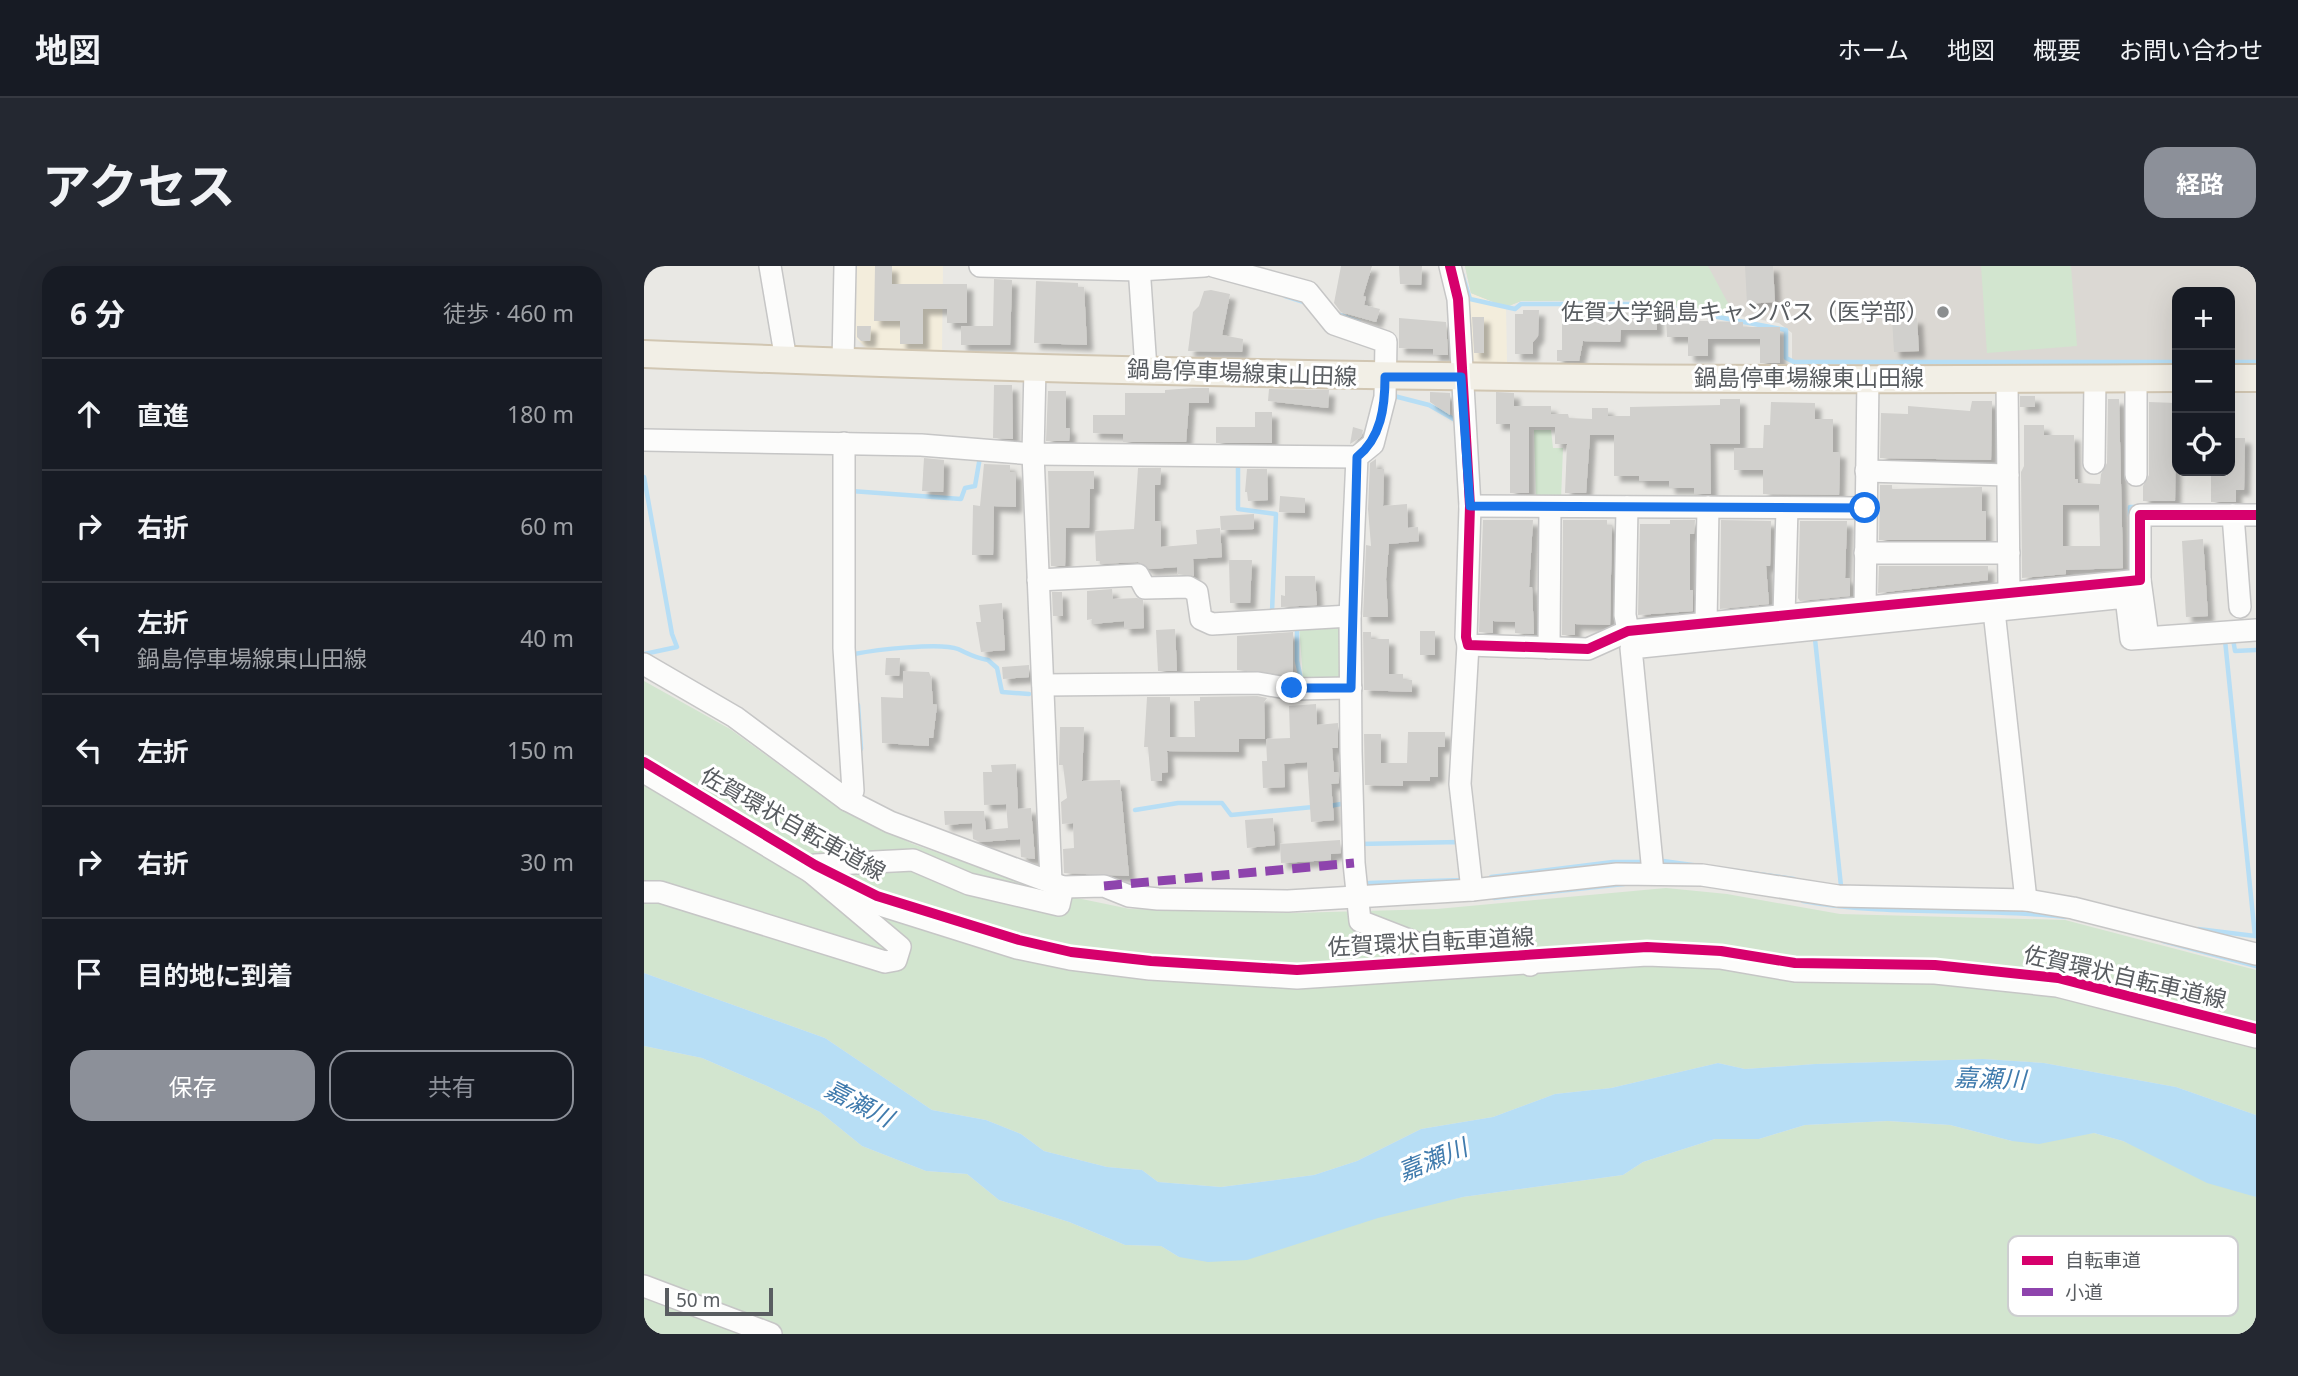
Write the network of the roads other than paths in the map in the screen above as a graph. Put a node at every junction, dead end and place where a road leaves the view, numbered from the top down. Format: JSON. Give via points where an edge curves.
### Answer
{"nodes":[{"id":1,"x":771,"y":266,"type":"edge"},
{"id":2,"x":845,"y":266,"type":"edge"},
{"id":3,"x":979,"y":266,"type":"edge"},
{"id":4,"x":1204,"y":266,"type":"edge"},
{"id":5,"x":1213,"y":266,"type":"edge"},
{"id":6,"x":1450,"y":266,"type":"edge"},
{"id":7,"x":1008,"y":267,"type":"edge"},
{"id":8,"x":1139,"y":268,"type":"edge"},
{"id":9,"x":644,"y":354,"type":"edge"},
{"id":10,"x":786,"y":360,"type":"junction"},
{"id":11,"x":844,"y":363,"type":"junction"},
{"id":12,"x":1035,"y":368,"type":"junction"},
{"id":13,"x":1146,"y":369,"type":"junction"},
{"id":14,"x":1385,"y":377,"type":"junction"},
{"id":15,"x":1461,"y":377,"type":"junction"},
{"id":16,"x":1868,"y":378,"type":"junction"},
{"id":17,"x":2172,"y":378,"type":"edge"},
{"id":18,"x":2235,"y":378,"type":"edge"},
{"id":19,"x":2256,"y":378,"type":"edge"},
{"id":20,"x":2095,"y":379,"type":"junction"},
{"id":21,"x":2136,"y":379,"type":"junction"},
{"id":22,"x":2007,"y":380,"type":"junction"},
{"id":23,"x":644,"y":440,"type":"edge"},
{"id":24,"x":844,"y":443,"type":"junction"},
{"id":25,"x":1030,"y":450,"type":"junction"},
{"id":26,"x":1357,"y":457,"type":"junction"},
{"id":27,"x":2094,"y":463,"type":"dead end"},
{"id":28,"x":1866,"y":471,"type":"junction"},
{"id":29,"x":2008,"y":475,"type":"junction"},
{"id":30,"x":2136,"y":475,"type":"dead end"},
{"id":31,"x":1470,"y":506,"type":"junction"},
{"id":32,"x":1550,"y":507,"type":"junction"},
{"id":33,"x":1627,"y":507,"type":"junction"},
{"id":34,"x":1709,"y":507,"type":"junction"},
{"id":35,"x":1787,"y":508,"type":"junction"},
{"id":36,"x":1865,"y":508,"type":"junction"},
{"id":37,"x":2233,"y":515,"type":"junction"},
{"id":38,"x":2256,"y":515,"type":"edge"},
{"id":39,"x":1865,"y":553,"type":"junction"},
{"id":40,"x":2009,"y":554,"type":"junction"},
{"id":41,"x":1038,"y":580,"type":"junction"},
{"id":42,"x":2134,"y":580,"type":"junction"},
{"id":43,"x":2009,"y":593,"type":"junction"},
{"id":44,"x":2240,"y":607,"type":"dead end"},
{"id":45,"x":1864,"y":608,"type":"junction"},
{"id":46,"x":1994,"y":611,"type":"junction"},
{"id":47,"x":1350,"y":616,"type":"junction"},
{"id":48,"x":1784,"y":616,"type":"junction"},
{"id":49,"x":1706,"y":624,"type":"junction"},
{"id":50,"x":2256,"y":630,"type":"edge"},
{"id":51,"x":1628,"y":631,"type":"junction"},
{"id":52,"x":2147,"y":631,"type":"dead end"},
{"id":53,"x":1549,"y":648,"type":"junction"},
{"id":54,"x":1467,"y":652,"type":"junction"},
{"id":55,"x":644,"y":664,"type":"edge"},
{"id":56,"x":1043,"y":685,"type":"junction"},
{"id":57,"x":1351,"y":688,"type":"junction"},
{"id":58,"x":644,"y":772,"type":"edge"},
{"id":59,"x":850,"y":796,"type":"junction"},
{"id":60,"x":811,"y":872,"type":"junction"},
{"id":61,"x":1653,"y":873,"type":"junction"},
{"id":62,"x":1058,"y":889,"type":"junction"},
{"id":63,"x":1472,"y":890,"type":"junction"},
{"id":64,"x":644,"y":892,"type":"edge"},
{"id":65,"x":2026,"y":900,"type":"junction"},
{"id":66,"x":1357,"y":904,"type":"junction"},
{"id":67,"x":2256,"y":954,"type":"edge"},
{"id":68,"x":1530,"y":965,"type":"junction"},
{"id":69,"x":2256,"y":1037,"type":"edge"},
{"id":70,"x":644,"y":1286,"type":"edge"},
{"id":71,"x":771,"y":1334,"type":"edge"}],
"edges":[{"from":1,"to":10,"type":"street"},
{"from":2,"to":11,"type":"street"},
{"from":3,"to":7,"type":"street"},
{"from":4,"to":8,"type":"street"},
{"from":5,"to":14,"type":"street","via":[[1308,292],[1334,324],[1385,342]]},
{"from":6,"to":15,"type":"street","via":[[1458,299]]},
{"from":7,"to":8,"type":"street"},
{"from":8,"to":13,"type":"street"},
{"from":9,"to":10,"type":"main road","name":"鍋島停車場線東山田線"},
{"from":10,"to":11,"type":"main road","name":"鍋島停車場線東山田線"},
{"from":11,"to":12,"type":"main road","name":"鍋島停車場線東山田線"},
{"from":12,"to":13,"type":"main road","name":"鍋島停車場線東山田線"},
{"from":12,"to":25,"type":"street"},
{"from":13,"to":14,"type":"main road","name":"鍋島停車場線東山田線"},
{"from":14,"to":15,"type":"main road","name":"鍋島停車場線東山田線"},
{"from":14,"to":26,"type":"street","via":[[1385,397],[1373,444]]},
{"from":15,"to":16,"type":"main road","name":"鍋島停車場線東山田線"},
{"from":15,"to":31,"type":"street"},
{"from":16,"to":22,"type":"main road","name":"鍋島停車場線東山田線"},
{"from":16,"to":28,"type":"street"},
{"from":17,"to":21,"type":"main road","name":"鍋島停車場線東山田線"},
{"from":18,"to":19,"type":"main road"},
{"from":20,"to":21,"type":"main road","name":"鍋島停車場線東山田線"},
{"from":20,"to":22,"type":"main road","name":"鍋島停車場線東山田線"},
{"from":20,"to":27,"type":"street"},
{"from":21,"to":30,"type":"street"},
{"from":22,"to":29,"type":"street"},
{"from":23,"to":24,"type":"street"},
{"from":24,"to":25,"type":"street"},
{"from":24,"to":59,"type":"street"},
{"from":25,"to":26,"type":"street"},
{"from":25,"to":41,"type":"street"},
{"from":26,"to":47,"type":"street"},
{"from":28,"to":29,"type":"street"},
{"from":28,"to":36,"type":"street"},
{"from":29,"to":40,"type":"street"},
{"from":31,"to":32,"type":"street"},
{"from":31,"to":54,"type":"street"},
{"from":32,"to":33,"type":"street"},
{"from":32,"to":53,"type":"street"},
{"from":33,"to":34,"type":"street"},
{"from":33,"to":51,"type":"street"},
{"from":34,"to":35,"type":"street"},
{"from":34,"to":49,"type":"street"},
{"from":35,"to":36,"type":"street"},
{"from":35,"to":48,"type":"street"},
{"from":36,"to":39,"type":"street"},
{"from":37,"to":38,"type":"street"},
{"from":37,"to":42,"type":"street","via":[[2140,515]]},
{"from":37,"to":44,"type":"street"},
{"from":39,"to":40,"type":"street"},
{"from":39,"to":45,"type":"street"},
{"from":40,"to":43,"type":"street"},
{"from":41,"to":47,"type":"street","via":[[1138,575],[1145,588],[1188,587],[1197,592],[1201,619],[1212,624]]},
{"from":41,"to":56,"type":"street"},
{"from":42,"to":43,"type":"street"},
{"from":42,"to":52,"type":"street"},
{"from":43,"to":45,"type":"street"},
{"from":45,"to":48,"type":"street"},
{"from":46,"to":50,"type":"street","via":[[2126,597],[2131,639]]},
{"from":46,"to":61,"type":"street","via":[[1631,648]]},
{"from":46,"to":65,"type":"street"},
{"from":47,"to":57,"type":"street"},
{"from":48,"to":49,"type":"street"},
{"from":49,"to":51,"type":"street"},
{"from":51,"to":53,"type":"street","via":[[1588,649]]},
{"from":53,"to":54,"type":"street"},
{"from":54,"to":63,"type":"street","via":[[1460,784]]},
{"from":55,"to":59,"type":"street","via":[[735,717]]},
{"from":56,"to":57,"type":"street","via":[[1258,683]]},
{"from":56,"to":62,"type":"street"},
{"from":57,"to":66,"type":"street"},
{"from":58,"to":60,"type":"street"},
{"from":59,"to":62,"type":"street","via":[[890,822]]},
{"from":60,"to":62,"type":"street","via":[[815,865],[913,860],[969,884],[1059,905]]},
{"from":60,"to":64,"type":"street","via":[[901,947],[896,960],[885,962],[660,892]]},
{"from":60,"to":68,"type":"street","via":[[874,903],[1070,960],[1297,978]]},
{"from":61,"to":63,"type":"street"},
{"from":61,"to":65,"type":"street","via":[[1702,875],[1838,896]]},
{"from":62,"to":66,"type":"street","via":[[1104,886],[1129,896],[1157,899]]},
{"from":63,"to":66,"type":"street"},
{"from":65,"to":67,"type":"street"},
{"from":66,"to":68,"type":"street","via":[[1360,921],[1419,944],[1496,947],[1528,957]]},
{"from":68,"to":69,"type":"street","via":[[1690,956],[1795,971],[1980,976],[2057,986]]},
{"from":70,"to":71,"type":"street"}]}
